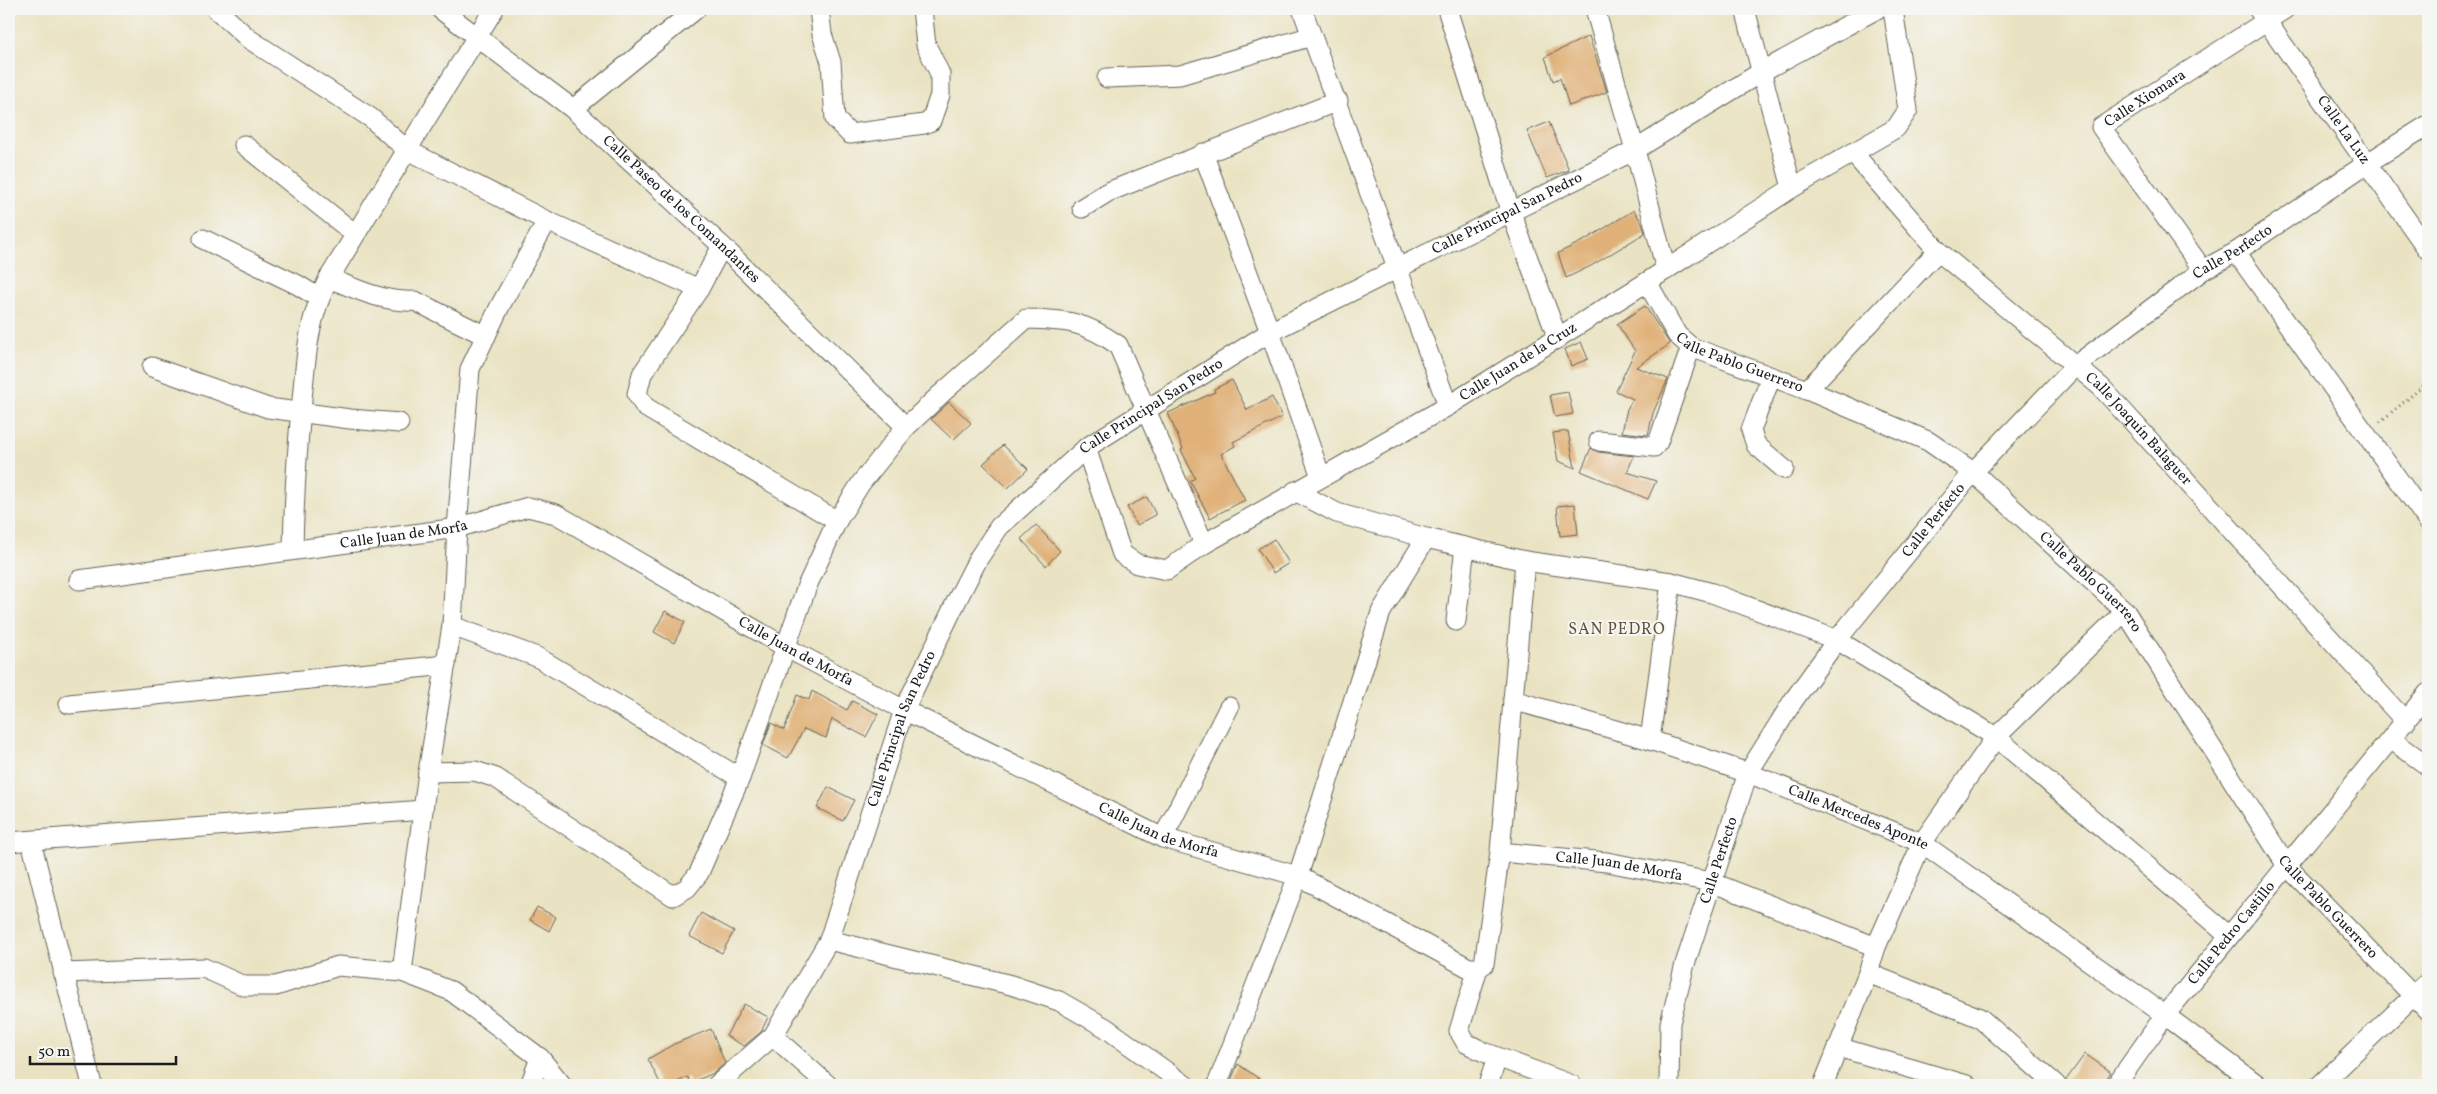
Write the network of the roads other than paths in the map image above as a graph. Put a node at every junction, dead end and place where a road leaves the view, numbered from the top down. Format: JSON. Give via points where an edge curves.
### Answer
{"nodes":[{"id":1,"x":216,"y":9,"type":"edge"},
{"id":2,"x":440,"y":9,"type":"edge"},
{"id":3,"x":494,"y":9,"type":"edge"},
{"id":4,"x":696,"y":9,"type":"edge"},
{"id":5,"x":819,"y":9,"type":"edge"},
{"id":6,"x":922,"y":9,"type":"edge"},
{"id":7,"x":1302,"y":9,"type":"edge"},
{"id":8,"x":1447,"y":9,"type":"edge"},
{"id":9,"x":1595,"y":9,"type":"edge"},
{"id":10,"x":1745,"y":9,"type":"edge"},
{"id":11,"x":1880,"y":9,"type":"edge"},
{"id":12,"x":2285,"y":9,"type":"edge"},
{"id":13,"x":2262,"y":15,"type":"edge"},
{"id":14,"x":478,"y":35,"type":"junction"},
{"id":15,"x":1312,"y":36,"type":"junction"},
{"id":16,"x":1763,"y":71,"type":"junction"},
{"id":17,"x":1108,"y":78,"type":"dead end"},
{"id":18,"x":1338,"y":101,"type":"junction"},
{"id":19,"x":573,"y":109,"type":"junction"},
{"id":20,"x":2428,"y":125,"type":"edge"},
{"id":21,"x":244,"y":144,"type":"dead end"},
{"id":22,"x":407,"y":150,"type":"junction"},
{"id":23,"x":1635,"y":150,"type":"junction"},
{"id":24,"x":1203,"y":153,"type":"junction"},
{"id":25,"x":1853,"y":153,"type":"junction"},
{"id":26,"x":2366,"y":164,"type":"junction"},
{"id":27,"x":1792,"y":188,"type":"junction"},
{"id":28,"x":1082,"y":208,"type":"dead end"},
{"id":29,"x":1510,"y":210,"type":"junction"},
{"id":30,"x":547,"y":221,"type":"junction"},
{"id":31,"x":355,"y":234,"type":"junction"},
{"id":32,"x":203,"y":239,"type":"dead end"},
{"id":33,"x":722,"y":246,"type":"junction"},
{"id":34,"x":2428,"y":250,"type":"edge"},
{"id":35,"x":1938,"y":251,"type":"junction"},
{"id":36,"x":2236,"y":252,"type":"junction"},
{"id":37,"x":1398,"y":268,"type":"junction"},
{"id":38,"x":1666,"y":270,"type":"junction"},
{"id":39,"x":2203,"y":270,"type":"junction"},
{"id":40,"x":329,"y":278,"type":"junction"},
{"id":41,"x":1647,"y":282,"type":"junction"},
{"id":42,"x":699,"y":289,"type":"junction"},
{"id":43,"x":319,"y":298,"type":"junction"},
{"id":44,"x":1270,"y":332,"type":"junction"},
{"id":45,"x":486,"y":336,"type":"junction"},
{"id":46,"x":1558,"y":338,"type":"junction"},
{"id":47,"x":1691,"y":346,"type":"junction"},
{"id":48,"x":2076,"y":364,"type":"junction"},
{"id":49,"x":152,"y":367,"type":"dead end"},
{"id":50,"x":1771,"y":377,"type":"junction"},
{"id":51,"x":1807,"y":390,"type":"junction"},
{"id":52,"x":1448,"y":406,"type":"junction"},
{"id":53,"x":1146,"y":409,"type":"junction"},
{"id":54,"x":300,"y":412,"type":"junction"},
{"id":55,"x":399,"y":422,"type":"dead end"},
{"id":56,"x":906,"y":428,"type":"junction"},
{"id":57,"x":1600,"y":441,"type":"dead end"},
{"id":58,"x":1086,"y":448,"type":"junction"},
{"id":59,"x":1784,"y":470,"type":"dead end"},
{"id":60,"x":1973,"y":472,"type":"junction"},
{"id":61,"x":1321,"y":477,"type":"junction"},
{"id":62,"x":1295,"y":491,"type":"junction"},
{"id":63,"x":2428,"y":520,"type":"edge"},
{"id":64,"x":837,"y":521,"type":"junction"},
{"id":65,"x":457,"y":528,"type":"junction"},
{"id":66,"x":1426,"y":538,"type":"junction"},
{"id":67,"x":1204,"y":544,"type":"junction"},
{"id":68,"x":1465,"y":547,"type":"junction"},
{"id":69,"x":293,"y":549,"type":"junction"},
{"id":70,"x":1524,"y":561,"type":"junction"},
{"id":71,"x":79,"y":580,"type":"dead end"},
{"id":72,"x":1671,"y":582,"type":"junction"},
{"id":73,"x":2125,"y":611,"type":"junction"},
{"id":74,"x":1456,"y":621,"type":"dead end"},
{"id":75,"x":452,"y":626,"type":"junction"},
{"id":76,"x":1837,"y":640,"type":"junction"},
{"id":77,"x":787,"y":648,"type":"junction"},
{"id":78,"x":446,"y":665,"type":"junction"},
{"id":79,"x":2428,"y":693,"type":"edge"},
{"id":80,"x":1513,"y":700,"type":"junction"},
{"id":81,"x":69,"y":704,"type":"dead end"},
{"id":82,"x":1230,"y":707,"type":"dead end"},
{"id":83,"x":904,"y":710,"type":"junction"},
{"id":84,"x":2406,"y":722,"type":"junction"},
{"id":85,"x":1996,"y":737,"type":"junction"},
{"id":86,"x":1650,"y":740,"type":"junction"},
{"id":87,"x":2392,"y":740,"type":"junction"},
{"id":88,"x":2428,"y":766,"type":"edge"},
{"id":89,"x":428,"y":772,"type":"junction"},
{"id":90,"x":1748,"y":773,"type":"junction"},
{"id":91,"x":740,"y":778,"type":"junction"},
{"id":92,"x":423,"y":810,"type":"junction"},
{"id":93,"x":1163,"y":838,"type":"junction"},
{"id":94,"x":9,"y":842,"type":"edge"},
{"id":95,"x":31,"y":842,"type":"junction"},
{"id":96,"x":1922,"y":843,"type":"junction"},
{"id":97,"x":1500,"y":852,"type":"junction"},
{"id":98,"x":2287,"y":866,"type":"junction"},
{"id":99,"x":1298,"y":876,"type":"junction"},
{"id":100,"x":1711,"y":882,"type":"junction"},
{"id":101,"x":2229,"y":936,"type":"junction"},
{"id":102,"x":829,"y":940,"type":"junction"},
{"id":103,"x":1876,"y":947,"type":"junction"},
{"id":104,"x":1481,"y":966,"type":"junction"},
{"id":105,"x":402,"y":972,"type":"junction"},
{"id":106,"x":63,"y":973,"type":"junction"},
{"id":107,"x":1868,"y":973,"type":"junction"},
{"id":108,"x":2428,"y":982,"type":"edge"},
{"id":109,"x":2414,"y":996,"type":"junction"},
{"id":110,"x":2428,"y":1011,"type":"edge"},
{"id":111,"x":2165,"y":1015,"type":"junction"},
{"id":112,"x":773,"y":1036,"type":"junction"},
{"id":113,"x":1838,"y":1047,"type":"junction"},
{"id":114,"x":540,"y":1058,"type":"junction"},
{"id":115,"x":1497,"y":1058,"type":"junction"},
{"id":116,"x":92,"y":1085,"type":"edge"},
{"id":117,"x":530,"y":1085,"type":"edge"},
{"id":118,"x":562,"y":1085,"type":"edge"},
{"id":119,"x":717,"y":1085,"type":"edge"},
{"id":120,"x":828,"y":1085,"type":"edge"},
{"id":121,"x":1185,"y":1085,"type":"edge"},
{"id":122,"x":1217,"y":1085,"type":"edge"},
{"id":123,"x":1488,"y":1085,"type":"edge"},
{"id":124,"x":1572,"y":1085,"type":"edge"},
{"id":125,"x":1669,"y":1085,"type":"edge"},
{"id":126,"x":1823,"y":1085,"type":"edge"},
{"id":127,"x":1967,"y":1085,"type":"edge"},
{"id":128,"x":2056,"y":1085,"type":"edge"},
{"id":129,"x":2116,"y":1085,"type":"edge"},
{"id":130,"x":2258,"y":1085,"type":"edge"},
{"id":131,"x":2320,"y":1085,"type":"edge"}],
"edges":[{"from":1,"to":22,"type":"street","via":[[249,39],[371,118]]},
{"from":2,"to":14,"type":"street","name":"Calle Paseo de los Comandantes"},
{"from":3,"to":14,"type":"street"},
{"from":4,"to":19,"type":"street"},
{"from":5,"to":6,"type":"street","via":[[822,34],[831,62],[835,119],[850,134],[930,121],[940,95],[940,74],[926,45]]},
{"from":7,"to":15,"type":"street"},
{"from":8,"to":29,"type":"street"},
{"from":9,"to":23,"type":"street"},
{"from":10,"to":16,"type":"street"},
{"from":11,"to":16,"type":"street","name":"Calle Principal San Pedro"},
{"from":11,"to":25,"type":"street","name":"Calle Juan de la Cruz","via":[[1908,110],[1896,128]]},
{"from":12,"to":13,"type":"street","name":"Calle Xiomara"},
{"from":13,"to":26,"type":"street","name":"Calle La Luz"},
{"from":13,"to":39,"type":"street","name":"Calle Xiomara","via":[[2101,128]]},
{"from":14,"to":19,"type":"street","name":"Calle Paseo de los Comandantes"},
{"from":14,"to":22,"type":"street"},
{"from":15,"to":17,"type":"street","via":[[1180,75]]},
{"from":15,"to":18,"type":"street"},
{"from":16,"to":23,"type":"street","name":"Calle Principal San Pedro"},
{"from":16,"to":27,"type":"street"},
{"from":18,"to":24,"type":"street"},
{"from":18,"to":37,"type":"street"},
{"from":19,"to":33,"type":"street","name":"Calle Paseo de los Comandantes"},
{"from":20,"to":26,"type":"street","name":"Calle Perfecto"},
{"from":21,"to":31,"type":"street"},
{"from":22,"to":30,"type":"street"},
{"from":22,"to":31,"type":"street"},
{"from":23,"to":29,"type":"street","name":"Calle Principal San Pedro"},
{"from":23,"to":38,"type":"street"},
{"from":24,"to":28,"type":"street","via":[[1108,192]]},
{"from":24,"to":44,"type":"street"},
{"from":25,"to":27,"type":"street","name":"Calle Juan de la Cruz"},
{"from":25,"to":35,"type":"street","name":"Calle Joaquín Balaguer"},
{"from":26,"to":34,"type":"street","name":"Calle La Luz"},
{"from":26,"to":36,"type":"street","name":"Calle Perfecto"},
{"from":27,"to":38,"type":"street","name":"Calle Juan de la Cruz"},
{"from":29,"to":37,"type":"street","name":"Calle Principal San Pedro"},
{"from":29,"to":46,"type":"street"},
{"from":30,"to":42,"type":"street"},
{"from":30,"to":45,"type":"street"},
{"from":31,"to":40,"type":"street"},
{"from":32,"to":43,"type":"street"},
{"from":33,"to":42,"type":"street"},
{"from":33,"to":56,"type":"street","name":"Calle Paseo de los Comandantes"},
{"from":35,"to":48,"type":"street","name":"Calle Joaquín Balaguer"},
{"from":35,"to":51,"type":"street"},
{"from":36,"to":39,"type":"street","name":"Calle Perfecto"},
{"from":36,"to":63,"type":"street"},
{"from":37,"to":44,"type":"street","name":"Calle Principal San Pedro"},
{"from":37,"to":52,"type":"street"},
{"from":38,"to":41,"type":"street","name":"Calle Juan de la Cruz"},
{"from":39,"to":48,"type":"street","name":"Calle Perfecto"},
{"from":40,"to":43,"type":"street"},
{"from":40,"to":45,"type":"street","via":[[366,293],[404,302],[415,301]]},
{"from":41,"to":46,"type":"street","name":"Calle Juan de la Cruz"},
{"from":41,"to":47,"type":"street","name":"Calle Pablo Guerrero","via":[[1677,335]]},
{"from":42,"to":64,"type":"street","via":[[642,374],[636,394],[645,407]]},
{"from":43,"to":54,"type":"street","via":[[308,335]]},
{"from":44,"to":53,"type":"street","name":"Calle Principal San Pedro"},
{"from":44,"to":61,"type":"street"},
{"from":45,"to":65,"type":"street","via":[[470,369]]},
{"from":46,"to":52,"type":"street","name":"Calle Juan de la Cruz"},
{"from":47,"to":50,"type":"street","name":"Calle Pablo Guerrero"},
{"from":47,"to":57,"type":"street","via":[[1654,447]]},
{"from":48,"to":60,"type":"street","name":"Calle Perfecto"},
{"from":48,"to":84,"type":"street","name":"Calle Joaquín Balaguer","via":[[2101,387]]},
{"from":49,"to":54,"type":"street","via":[[268,408]]},
{"from":50,"to":51,"type":"street","name":"Calle Pablo Guerrero"},
{"from":50,"to":59,"type":"street","via":[[1751,430],[1756,445]]},
{"from":51,"to":60,"type":"street","name":"Calle Pablo Guerrero","via":[[1928,441]]},
{"from":52,"to":61,"type":"street","name":"Calle Juan de la Cruz"},
{"from":53,"to":56,"type":"street","via":[[1118,345],[1094,328],[1063,320],[1026,319]]},
{"from":53,"to":58,"type":"street","name":"Calle Principal San Pedro"},
{"from":53,"to":67,"type":"street"},
{"from":54,"to":55,"type":"street"},
{"from":54,"to":69,"type":"street"},
{"from":56,"to":64,"type":"street","via":[[861,483]]},
{"from":58,"to":67,"type":"street","name":"Calle Juan de la Cruz","via":[[1122,554],[1137,564],[1167,570]]},
{"from":58,"to":83,"type":"street","name":"Calle Principal San Pedro","via":[[999,527],[978,559]]},
{"from":60,"to":73,"type":"street","name":"Calle Pablo Guerrero"},
{"from":60,"to":76,"type":"street","name":"Calle Perfecto"},
{"from":61,"to":62,"type":"street","name":"Calle Juan de la Cruz"},
{"from":62,"to":66,"type":"street","via":[[1337,513]]},
{"from":62,"to":67,"type":"street","name":"Calle Juan de la Cruz"},
{"from":64,"to":77,"type":"street","via":[[807,586]]},
{"from":65,"to":69,"type":"street","name":"Calle Juan de Morfa"},
{"from":65,"to":75,"type":"street"},
{"from":65,"to":77,"type":"street","name":"Calle Juan de Morfa","via":[[528,507],[556,514]]},
{"from":66,"to":68,"type":"street"},
{"from":66,"to":99,"type":"street","via":[[1380,612]]},
{"from":68,"to":70,"type":"street"},
{"from":68,"to":74,"type":"street"},
{"from":69,"to":71,"type":"street","name":"Calle Juan de Morfa"},
{"from":70,"to":72,"type":"street"},
{"from":70,"to":80,"type":"street"},
{"from":72,"to":76,"type":"street","via":[[1712,593]]},
{"from":72,"to":86,"type":"street"},
{"from":73,"to":85,"type":"street"},
{"from":73,"to":98,"type":"street","name":"Calle Pablo Guerrero"},
{"from":75,"to":78,"type":"street"},
{"from":75,"to":91,"type":"street","via":[[537,657]]},
{"from":76,"to":85,"type":"street"},
{"from":76,"to":90,"type":"street","name":"Calle Perfecto","via":[[1793,701]]},
{"from":77,"to":83,"type":"street","name":"Calle Juan de Morfa"},
{"from":77,"to":91,"type":"street"},
{"from":78,"to":81,"type":"street"},
{"from":78,"to":89,"type":"street"},
{"from":79,"to":84,"type":"street","name":"Calle Pedro Castillo"},
{"from":80,"to":86,"type":"street","name":"Calle Mercedes Aponte"},
{"from":80,"to":97,"type":"street"},
{"from":82,"to":93,"type":"street"},
{"from":83,"to":93,"type":"street","name":"Calle Juan de Morfa"},
{"from":83,"to":102,"type":"street","name":"Calle Principal San Pedro"},
{"from":84,"to":87,"type":"street","name":"Calle Pedro Castillo"},
{"from":85,"to":96,"type":"street"},
{"from":85,"to":101,"type":"street"},
{"from":86,"to":90,"type":"street","name":"Calle Mercedes Aponte"},
{"from":87,"to":88,"type":"street"},
{"from":87,"to":98,"type":"street","name":"Calle Pedro Castillo"},
{"from":89,"to":91,"type":"street","via":[[475,771],[496,778],[673,896],[687,888],[699,873]]},
{"from":89,"to":92,"type":"street"},
{"from":90,"to":96,"type":"street","name":"Calle Mercedes Aponte"},
{"from":90,"to":100,"type":"street","name":"Calle Perfecto"},
{"from":92,"to":95,"type":"street"},
{"from":92,"to":105,"type":"street"},
{"from":93,"to":99,"type":"street","name":"Calle Juan de Morfa"},
{"from":94,"to":95,"type":"street"},
{"from":95,"to":106,"type":"street"},
{"from":96,"to":103,"type":"street"},
{"from":96,"to":111,"type":"street","name":"Calle Mercedes Aponte"},
{"from":97,"to":100,"type":"street","name":"Calle Juan de Morfa","via":[[1607,862]]},
{"from":97,"to":104,"type":"street"},
{"from":98,"to":101,"type":"street","name":"Calle Pedro Castillo"},
{"from":98,"to":109,"type":"street","name":"Calle Pablo Guerrero"},
{"from":99,"to":104,"type":"street","name":"Calle Juan de Morfa","via":[[1469,968]]},
{"from":99,"to":122,"type":"street"},
{"from":100,"to":103,"type":"street","name":"Calle Juan de Morfa"},
{"from":100,"to":125,"type":"street","name":"Calle Perfecto","via":[[1670,1023]]},
{"from":101,"to":111,"type":"street","name":"Calle Pedro Castillo"},
{"from":102,"to":112,"type":"street","name":"Calle Principal San Pedro"},
{"from":102,"to":121,"type":"street","via":[[1011,985],[1059,1001],[1106,1028]]},
{"from":103,"to":107,"type":"street"},
{"from":104,"to":115,"type":"street","via":[[1459,1031],[1466,1043]]},
{"from":105,"to":106,"type":"street","via":[[338,966],[276,986],[244,986],[204,968]]},
{"from":105,"to":114,"type":"street","via":[[451,991]]},
{"from":106,"to":116,"type":"street"},
{"from":107,"to":113,"type":"street"},
{"from":107,"to":128,"type":"street","via":[[1980,1018]]},
{"from":108,"to":109,"type":"street"},
{"from":109,"to":110,"type":"street","name":"Calle Pablo Guerrero"},
{"from":109,"to":131,"type":"street"},
{"from":111,"to":129,"type":"street","name":"Calle Pedro Castillo"},
{"from":111,"to":130,"type":"street","name":"Calle Mercedes Aponte"},
{"from":112,"to":119,"type":"street","name":"Calle Principal San Pedro"},
{"from":112,"to":120,"type":"street"},
{"from":113,"to":126,"type":"street"},
{"from":113,"to":127,"type":"street"},
{"from":114,"to":117,"type":"street"},
{"from":114,"to":118,"type":"street"},
{"from":115,"to":123,"type":"street"},
{"from":115,"to":124,"type":"street"}]}
